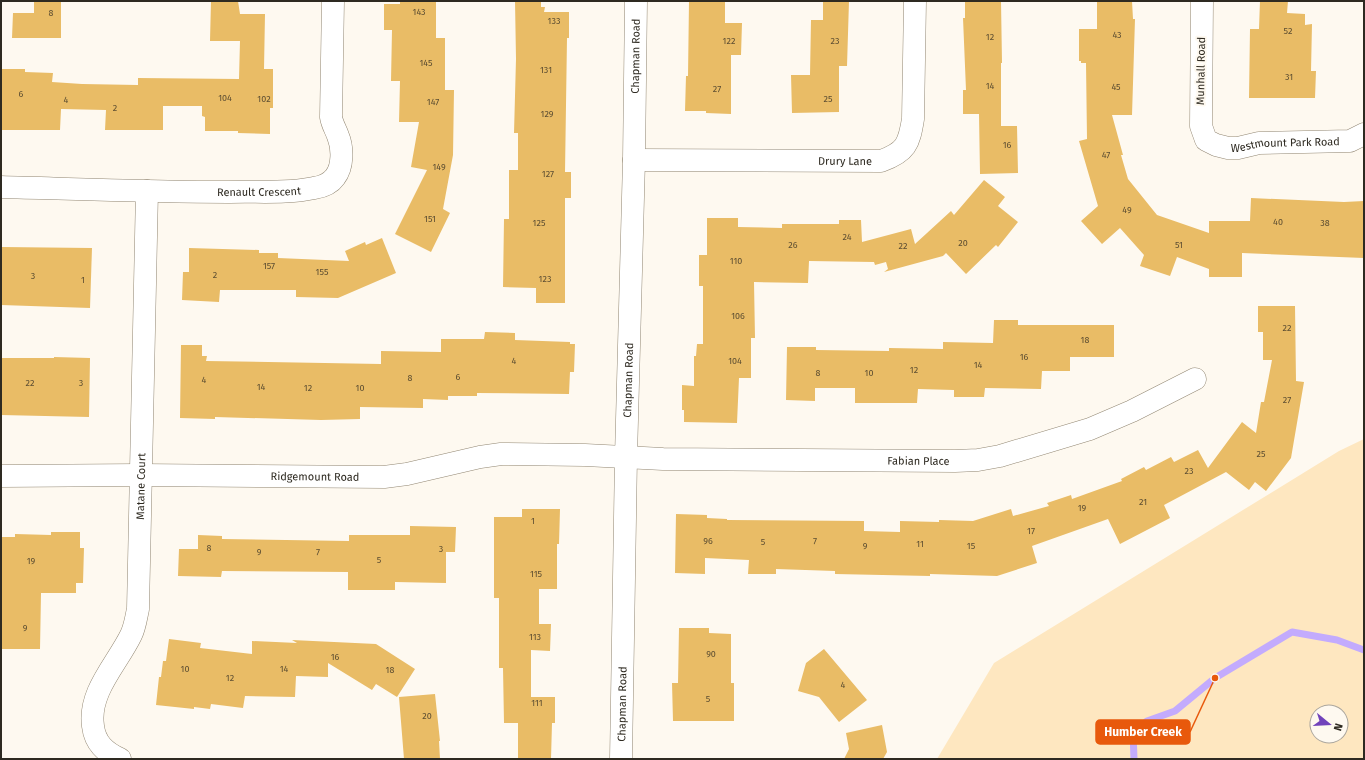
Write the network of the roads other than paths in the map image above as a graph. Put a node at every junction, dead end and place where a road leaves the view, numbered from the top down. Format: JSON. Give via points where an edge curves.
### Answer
{"nodes":[{"id":1,"x":333,"y":1,"type":"edge"},
{"id":2,"x":636,"y":1,"type":"edge"},
{"id":3,"x":915,"y":1,"type":"edge"},
{"id":4,"x":1202,"y":1,"type":"edge"},
{"id":5,"x":1364,"y":134,"type":"edge"},
{"id":6,"x":1206,"y":140,"type":"joint"},
{"id":7,"x":634,"y":160,"type":"junction"},
{"id":8,"x":1,"y":187,"type":"edge"},
{"id":9,"x":147,"y":191,"type":"junction"},
{"id":10,"x":1195,"y":379,"type":"dead end"},
{"id":11,"x":626,"y":457,"type":"junction"},
{"id":12,"x":140,"y":475,"type":"junction"},
{"id":13,"x":1,"y":476,"type":"edge"},
{"id":14,"x":120,"y":759,"type":"edge"},
{"id":15,"x":621,"y":759,"type":"edge"}],
"edges":[{"from":1,"to":9,"type":"street","name":"Renault Crescent","via":[[331,117],[341,151],[341,162],[334,178],[324,186],[294,191]]},
{"from":2,"to":7,"type":"street","name":"Chapman Road"},
{"from":3,"to":7,"type":"street","name":"Drury Lane","via":[[913,118],[905,146],[895,156],[881,161]]},
{"from":4,"to":6,"type":"street","name":"Munhall Road","via":[[1201,126]]},
{"from":5,"to":6,"type":"street","name":"Westmount Park Road","via":[[1350,141],[1259,143],[1238,148],[1228,148]]},
{"from":7,"to":11,"type":"street","name":"Chapman Road"},
{"from":8,"to":9,"type":"street","name":"Renault Crescent"},
{"from":9,"to":12,"type":"street","name":"Matane Court"},
{"from":10,"to":11,"type":"street","name":"Fabian Place","via":[[1090,429],[1000,456],[978,460]]},
{"from":11,"to":12,"type":"street","name":"Ridgemount Road","via":[[501,454],[384,477]]},
{"from":11,"to":15,"type":"street","name":"Chapman Road"},
{"from":12,"to":13,"type":"street","name":"Ridgemount Road"},
{"from":12,"to":14,"type":"street","name":"Matane Court","via":[[138,609],[131,635],[93,705],[94,734],[99,745]]}]}
